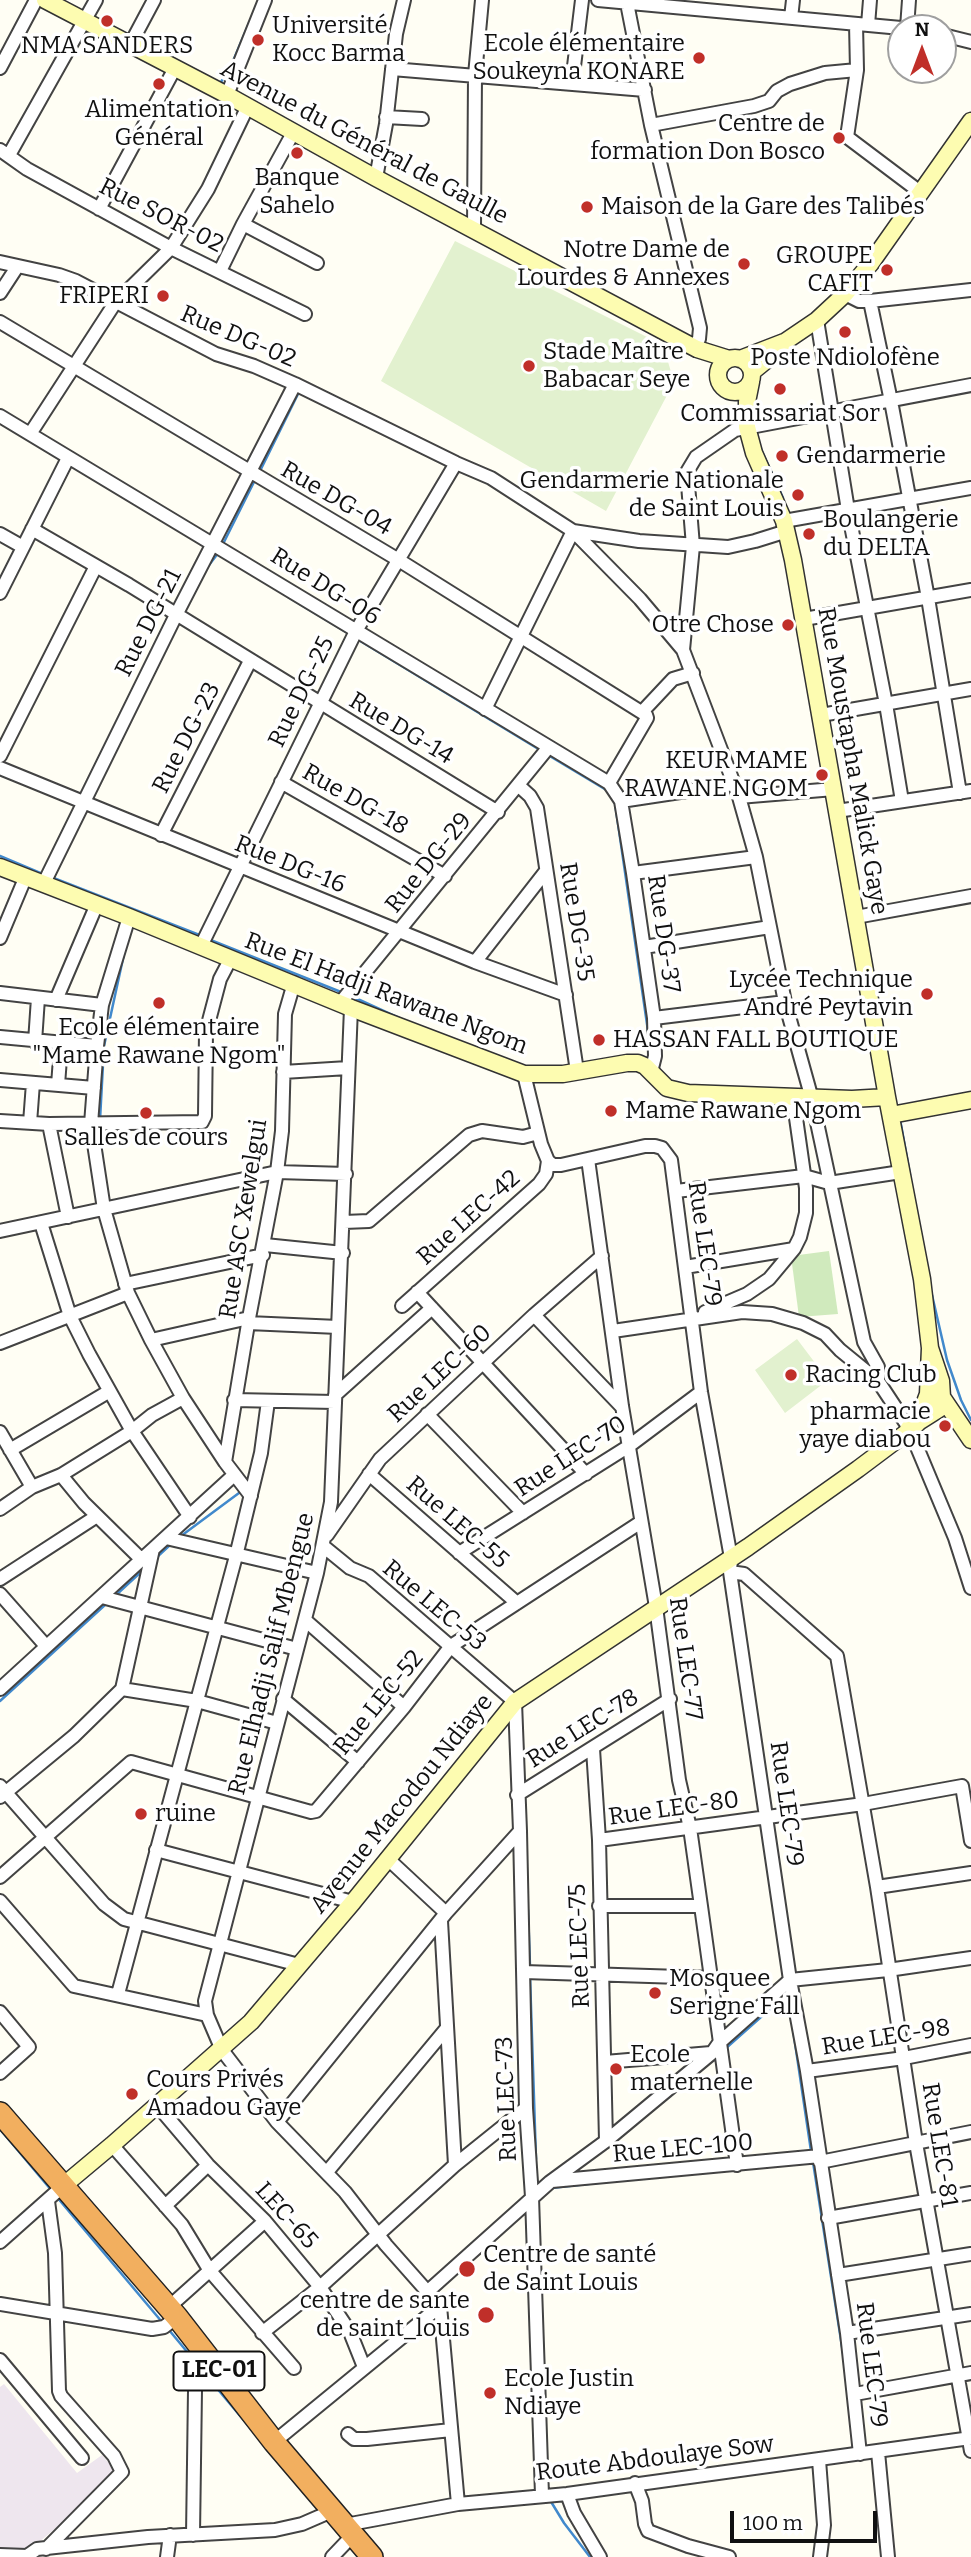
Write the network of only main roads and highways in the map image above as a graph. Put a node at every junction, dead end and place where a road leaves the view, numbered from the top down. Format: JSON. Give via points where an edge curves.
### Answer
{"nodes":[{"id":1,"x":0,"y":2113,"type":"edge"},
{"id":2,"x":354,"y":2539,"type":"edge"}],
"edges":[{"from":1,"to":2,"type":"highway","number":"LEC-01","via":[[173,2312]]}]}
